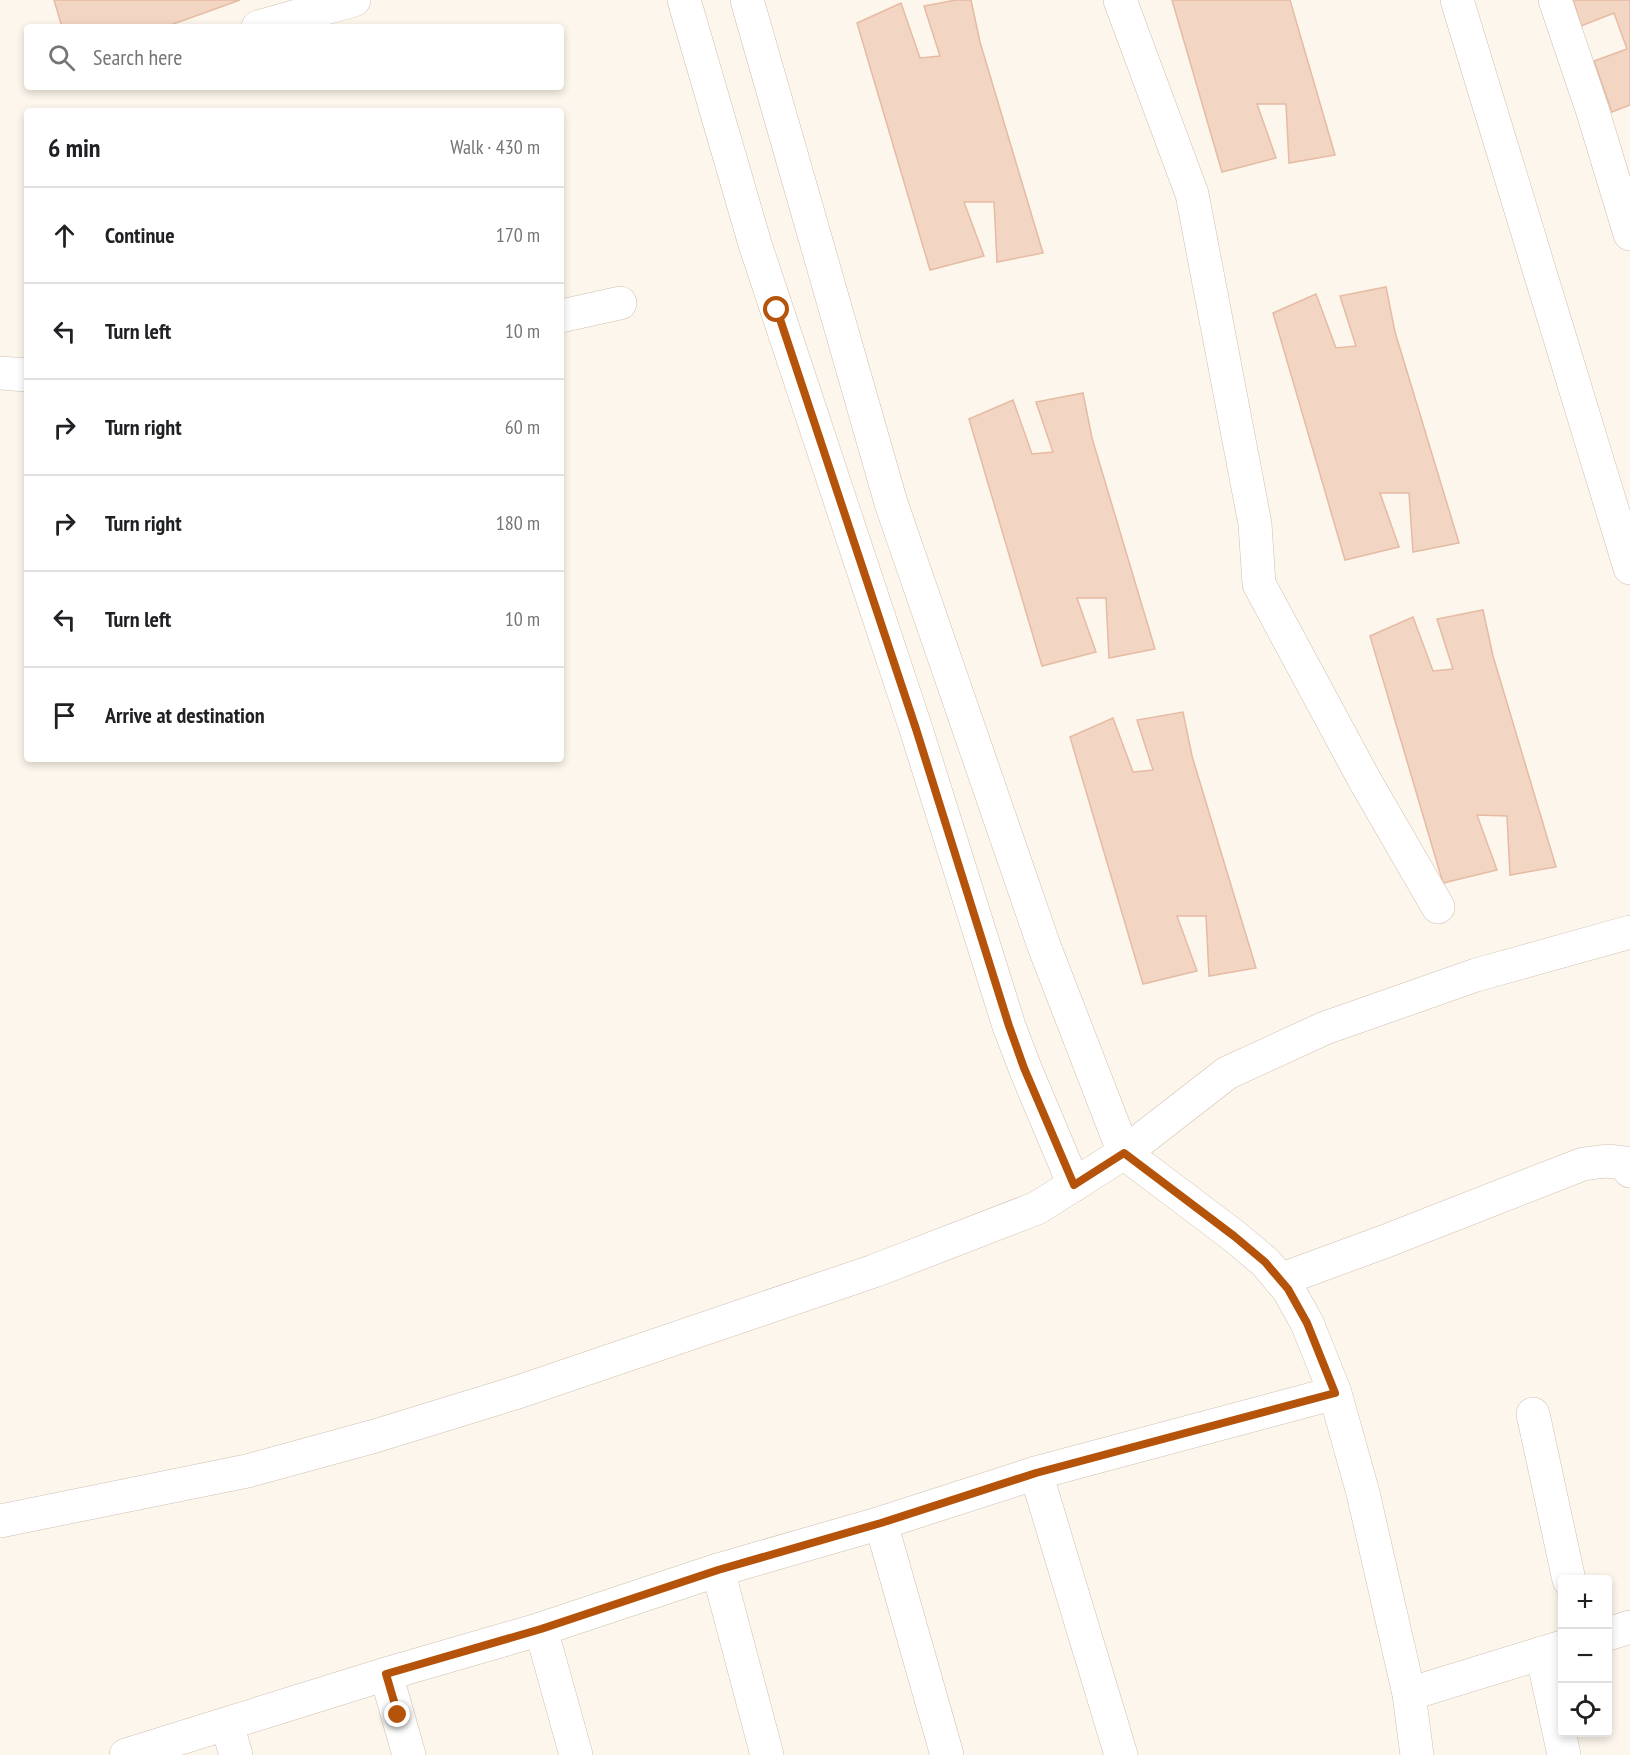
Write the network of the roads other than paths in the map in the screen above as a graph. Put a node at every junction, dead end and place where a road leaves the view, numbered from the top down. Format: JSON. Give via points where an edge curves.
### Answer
{"nodes":[{"id":1,"x":354,"y":0,"type":"edge"},
{"id":2,"x":684,"y":0,"type":"edge"},
{"id":3,"x":747,"y":0,"type":"edge"},
{"id":4,"x":1120,"y":0,"type":"edge"},
{"id":5,"x":1457,"y":0,"type":"edge"},
{"id":6,"x":1555,"y":0,"type":"edge"},
{"id":7,"x":269,"y":24,"type":"edge"},
{"id":8,"x":1630,"y":234,"type":"edge"},
{"id":9,"x":620,"y":303,"type":"dead end"},
{"id":10,"x":564,"y":315,"type":"edge"},
{"id":11,"x":0,"y":373,"type":"edge"},
{"id":12,"x":24,"y":375,"type":"edge"},
{"id":13,"x":1630,"y":568,"type":"edge"},
{"id":14,"x":1438,"y":907,"type":"dead end"},
{"id":15,"x":1630,"y":932,"type":"edge"},
{"id":16,"x":1124,"y":1153,"type":"junction"},
{"id":17,"x":1630,"y":1171,"type":"edge"},
{"id":18,"x":1074,"y":1185,"type":"junction"},
{"id":19,"x":1280,"y":1280,"type":"junction"},
{"id":20,"x":1335,"y":1393,"type":"junction"},
{"id":21,"x":1533,"y":1414,"type":"dead end"},
{"id":22,"x":1036,"y":1473,"type":"junction"},
{"id":23,"x":0,"y":1521,"type":"edge"},
{"id":24,"x":881,"y":1523,"type":"junction"},
{"id":25,"x":718,"y":1570,"type":"junction"},
{"id":26,"x":1568,"y":1575,"type":"edge"},
{"id":27,"x":1630,"y":1627,"type":"edge"},
{"id":28,"x":541,"y":1629,"type":"junction"},
{"id":29,"x":1612,"y":1633,"type":"edge"},
{"id":30,"x":1552,"y":1650,"type":"edge"},
{"id":31,"x":386,"y":1674,"type":"junction"},
{"id":32,"x":1409,"y":1694,"type":"junction"},
{"id":33,"x":228,"y":1724,"type":"junction"},
{"id":34,"x":126,"y":1755,"type":"edge"},
{"id":35,"x":236,"y":1755,"type":"edge"},
{"id":36,"x":409,"y":1755,"type":"edge"},
{"id":37,"x":576,"y":1755,"type":"edge"},
{"id":38,"x":767,"y":1755,"type":"edge"},
{"id":39,"x":947,"y":1755,"type":"edge"},
{"id":40,"x":1120,"y":1755,"type":"edge"},
{"id":41,"x":1417,"y":1755,"type":"edge"},
{"id":42,"x":1564,"y":1755,"type":"edge"}],
"edges":[{"from":1,"to":7,"type":"street"},
{"from":2,"to":18,"type":"street","via":[[755,244],[916,729],[1009,1026]]},
{"from":3,"to":16,"type":"street","via":[[891,503],[1044,946]]},
{"from":4,"to":14,"type":"street","via":[[1192,194],[1256,524],[1259,584]]},
{"from":5,"to":13,"type":"street"},
{"from":6,"to":8,"type":"street"},
{"from":9,"to":10,"type":"street"},
{"from":11,"to":12,"type":"street"},
{"from":15,"to":16,"type":"street","via":[[1476,975],[1325,1028],[1227,1073]]},
{"from":16,"to":18,"type":"street"},
{"from":16,"to":19,"type":"street","via":[[1234,1236]]},
{"from":17,"to":19,"type":"street","via":[[1623,1163],[1583,1164]]},
{"from":18,"to":23,"type":"street","via":[[1037,1208],[923,1253],[734,1320],[375,1436],[247,1471]]},
{"from":19,"to":20,"type":"street","via":[[1307,1323]]},
{"from":20,"to":22,"type":"street"},
{"from":20,"to":32,"type":"street","via":[[1363,1493]]},
{"from":21,"to":26,"type":"street"},
{"from":22,"to":24,"type":"street"},
{"from":22,"to":40,"type":"street"},
{"from":24,"to":25,"type":"street"},
{"from":24,"to":39,"type":"street"},
{"from":25,"to":28,"type":"street"},
{"from":25,"to":38,"type":"street"},
{"from":27,"to":29,"type":"street"},
{"from":28,"to":31,"type":"street"},
{"from":28,"to":37,"type":"street"},
{"from":30,"to":32,"type":"street"},
{"from":30,"to":42,"type":"street"},
{"from":31,"to":33,"type":"street"},
{"from":31,"to":36,"type":"street"},
{"from":32,"to":41,"type":"street"},
{"from":33,"to":34,"type":"street"},
{"from":33,"to":35,"type":"street"}]}
